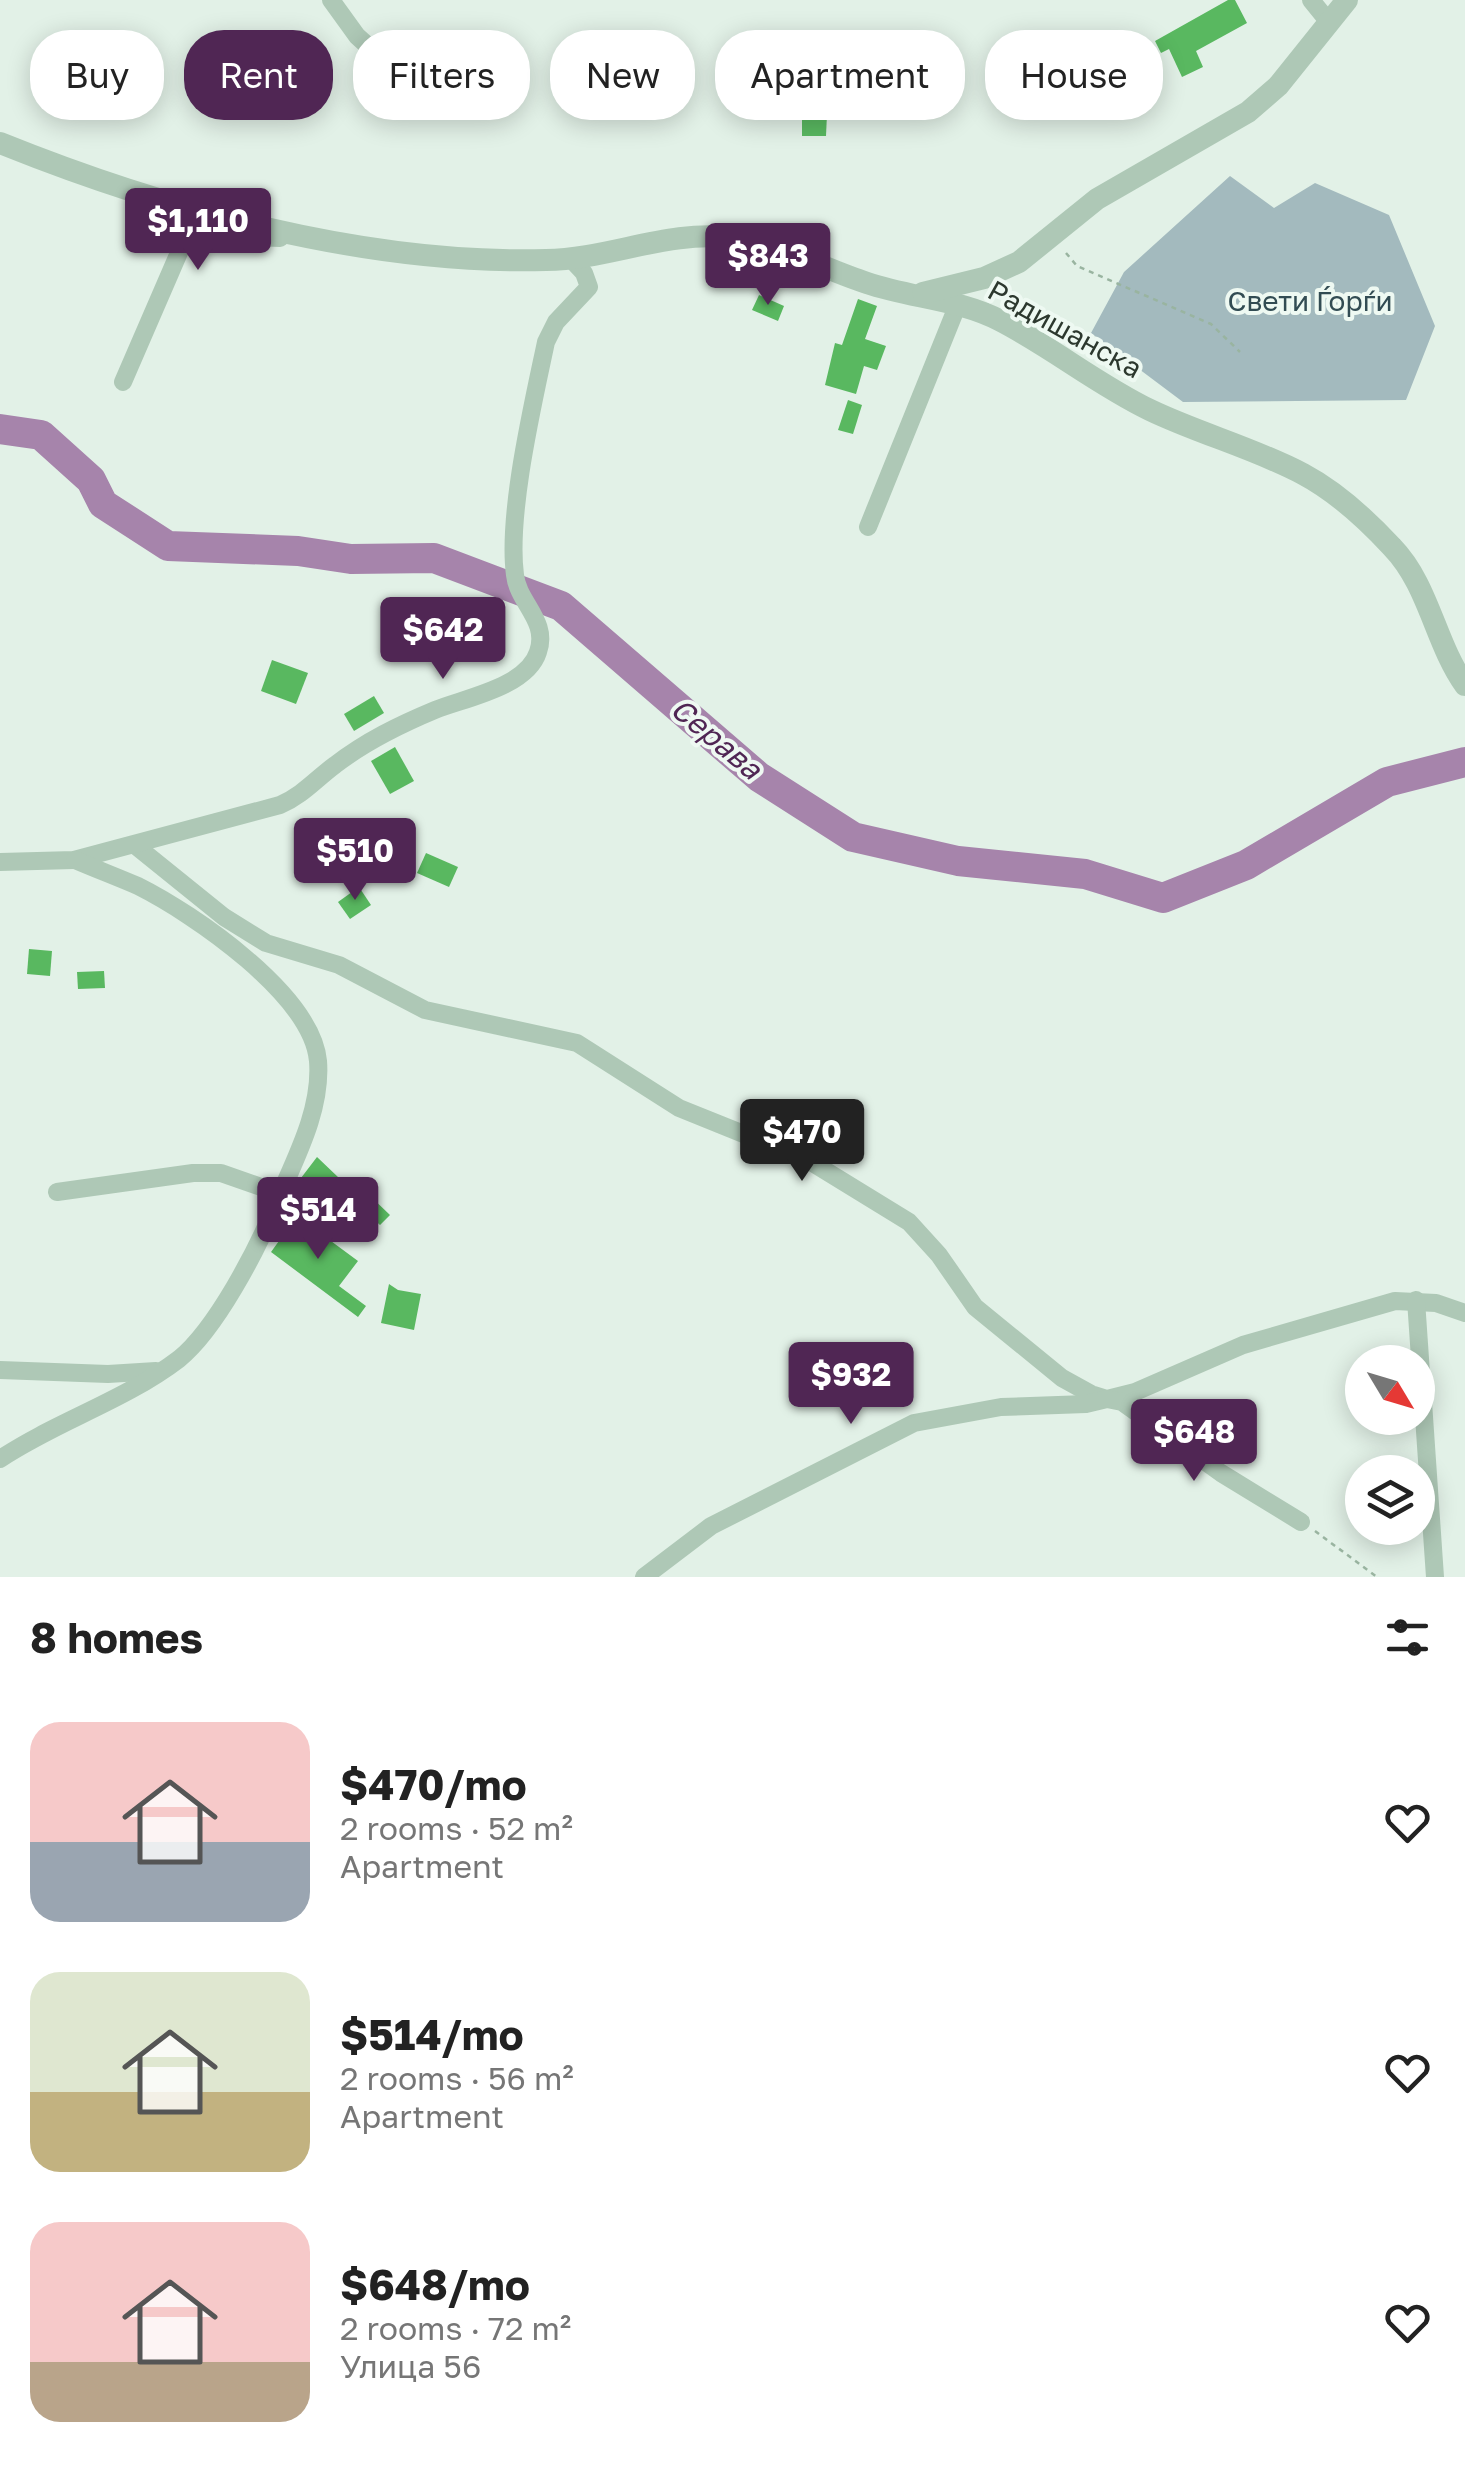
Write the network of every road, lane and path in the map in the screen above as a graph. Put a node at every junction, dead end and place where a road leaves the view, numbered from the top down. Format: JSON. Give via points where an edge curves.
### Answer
{"nodes":[{"id":1,"x":331,"y":0,"type":"edge"},
{"id":2,"x":1311,"y":0,"type":"edge"},
{"id":3,"x":1346,"y":0,"type":"edge"},
{"id":4,"x":1328,"y":21,"type":"junction"},
{"id":5,"x":354,"y":30,"type":"edge"},
{"id":6,"x":0,"y":143,"type":"edge"},
{"id":7,"x":1052,"y":236,"type":"junction"},
{"id":8,"x":318,"y":237,"type":"junction"},
{"id":9,"x":570,"y":259,"type":"junction"},
{"id":10,"x":914,"y":294,"type":"junction"},
{"id":11,"x":958,"y":304,"type":"junction"},
{"id":12,"x":1240,"y":352,"type":"dead end"},
{"id":13,"x":123,"y":382,"type":"dead end"},
{"id":14,"x":868,"y":528,"type":"dead end"},
{"id":15,"x":1465,"y":685,"type":"edge"},
{"id":16,"x":136,"y":846,"type":"junction"},
{"id":17,"x":74,"y":860,"type":"junction"},
{"id":18,"x":0,"y":862,"type":"edge"},
{"id":19,"x":57,"y":1192,"type":"dead end"},
{"id":20,"x":280,"y":1194,"type":"junction"},
{"id":21,"x":1416,"y":1300,"type":"junction"},
{"id":22,"x":1465,"y":1314,"type":"edge"},
{"id":23,"x":0,"y":1370,"type":"edge"},
{"id":24,"x":162,"y":1370,"type":"junction"},
{"id":25,"x":1107,"y":1399,"type":"junction"},
{"id":26,"x":0,"y":1458,"type":"edge"},
{"id":27,"x":1301,"y":1522,"type":"joint"},
{"id":28,"x":644,"y":1577,"type":"edge"},
{"id":29,"x":1377,"y":1577,"type":"edge"},
{"id":30,"x":1435,"y":1577,"type":"edge"}],
"edges":[{"from":1,"to":5,"type":"street"},
{"from":2,"to":4,"type":"street"},
{"from":3,"to":4,"type":"street"},
{"from":4,"to":7,"type":"street","via":[[1278,86],[1248,112],[1097,198]]},
{"from":6,"to":8,"type":"street","name":"Радишанска","via":[[139,192]]},
{"from":7,"to":10,"type":"street","via":[[1002,271]]},
{"from":7,"to":12,"type":"path","via":[[1078,266],[1211,324]]},
{"from":8,"to":9,"type":"street","name":"Радишанска","via":[[411,252]]},
{"from":8,"to":13,"type":"street","via":[[191,239],[181,248]]},
{"from":9,"to":10,"type":"street","name":"Радишанска","via":[[677,238],[733,238]]},
{"from":9,"to":16,"type":"street","via":[[588,288],[546,342],[514,540],[515,580],[539,627],[536,658],[510,680],[379,734],[293,799]]},
{"from":10,"to":11,"type":"street","name":"Радишанска"},
{"from":11,"to":14,"type":"street"},
{"from":11,"to":15,"type":"street","name":"Радишанска","via":[[1012,327],[1147,408],[1268,457],[1334,495],[1395,550]]},
{"from":16,"to":17,"type":"street"},
{"from":16,"to":25,"type":"street","via":[[257,938],[339,965],[425,1010],[576,1043],[678,1108],[838,1177],[909,1222],[975,1308],[1006,1336],[1077,1388]]},
{"from":17,"to":18,"type":"street"},
{"from":17,"to":20,"type":"street","via":[[161,900],[290,1001],[315,1046],[318,1074],[310,1122]]},
{"from":19,"to":20,"type":"street","via":[[220,1173]]},
{"from":20,"to":24,"type":"street","via":[[236,1282],[197,1339]]},
{"from":21,"to":22,"type":"street"},
{"from":21,"to":25,"type":"street","via":[[1243,1345]]},
{"from":21,"to":30,"type":"street"},
{"from":23,"to":24,"type":"street"},
{"from":24,"to":26,"type":"street"},
{"from":25,"to":27,"type":"street","via":[[1136,1410],[1221,1474]]},
{"from":25,"to":28,"type":"street","via":[[914,1422],[711,1526]]},
{"from":27,"to":29,"type":"path"}]}
